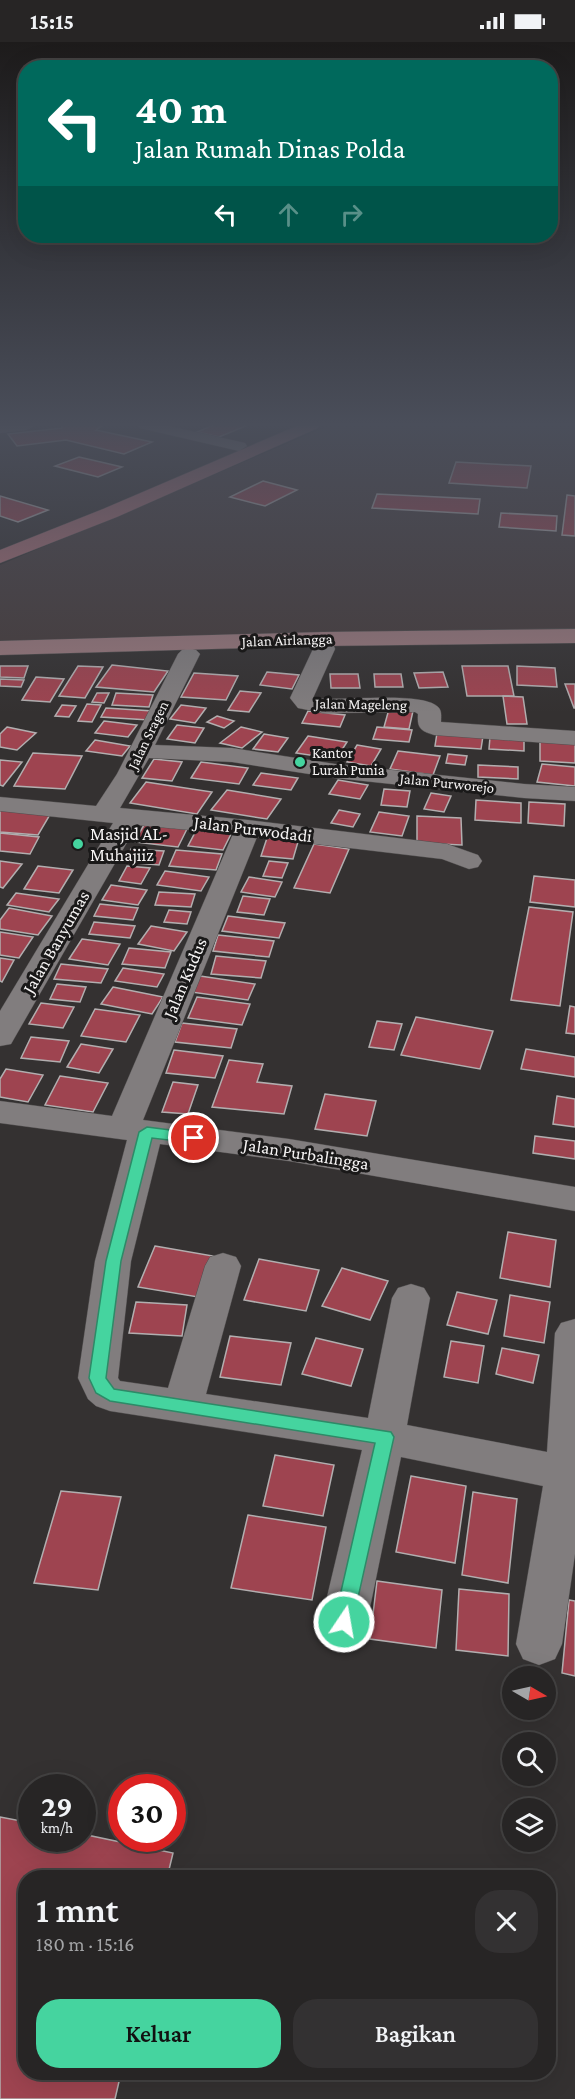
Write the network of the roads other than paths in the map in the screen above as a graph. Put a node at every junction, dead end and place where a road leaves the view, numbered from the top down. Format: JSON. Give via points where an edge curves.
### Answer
{"nodes":[{"id":1,"x":56,"y":521,"type":"edge"},
{"id":2,"x":90,"y":521,"type":"edge"},
{"id":3,"x":0,"y":544,"type":"edge"},
{"id":4,"x":0,"y":557,"type":"edge"},
{"id":5,"x":575,"y":636,"type":"edge"},
{"id":6,"x":324,"y":644,"type":"junction"},
{"id":7,"x":575,"y":646,"type":"edge"},
{"id":8,"x":0,"y":648,"type":"edge"},
{"id":9,"x":189,"y":654,"type":"junction"},
{"id":10,"x":0,"y":657,"type":"edge"},
{"id":11,"x":575,"y":738,"type":"edge"},
{"id":12,"x":140,"y":751,"type":"junction"},
{"id":13,"x":575,"y":794,"type":"edge"},
{"id":14,"x":0,"y":804,"type":"edge"},
{"id":15,"x":117,"y":814,"type":"junction"},
{"id":16,"x":248,"y":828,"type":"junction"},
{"id":17,"x":469,"y":861,"type":"dead end"},
{"id":18,"x":0,"y":1037,"type":"edge"},
{"id":19,"x":0,"y":1112,"type":"edge"},
{"id":20,"x":135,"y":1130,"type":"junction"},
{"id":21,"x":575,"y":1199,"type":"edge"},
{"id":22,"x":223,"y":1266,"type":"dead end"},
{"id":23,"x":411,"y":1298,"type":"dead end"},
{"id":24,"x":574,"y":1333,"type":"edge"},
{"id":25,"x":183,"y":1404,"type":"junction"},
{"id":26,"x":385,"y":1437,"type":"junction"},
{"id":27,"x":570,"y":1474,"type":"edge"},
{"id":28,"x":344,"y":1622,"type":"dead end"},
{"id":29,"x":539,"y":1644,"type":"dead end"}],
"edges":[{"from":1,"to":3,"type":"main road"},
{"from":2,"to":4,"type":"main road"},
{"from":5,"to":6,"type":"main road","name":"Jalan Airlangga"},
{"from":6,"to":7,"type":"main road","name":"Jalan Airlangga"},
{"from":6,"to":8,"type":"main road","name":"Jalan Airlangga"},
{"from":6,"to":9,"type":"main road","name":"Jalan Airlangga"},
{"from":6,"to":11,"type":"street","name":"Jalan Mageleng","via":[[301,698],[306,703],[419,705],[430,711],[429,726],[434,729]]},
{"from":9,"to":10,"type":"main road","name":"Jalan Airlangga"},
{"from":9,"to":12,"type":"street","name":"Jalan Sragen"},
{"from":12,"to":13,"type":"street","name":"Jalan Purworejo","via":[[232,755],[335,771]]},
{"from":12,"to":15,"type":"street","name":"Jalan Sragen"},
{"from":14,"to":15,"type":"street","name":"Jalan Purwodadi"},
{"from":15,"to":16,"type":"street","name":"Jalan Purwodadi"},
{"from":15,"to":18,"type":"street","name":"Jalan Banyumas"},
{"from":16,"to":17,"type":"street","name":"Jalan Purwodadi","via":[[447,852]]},
{"from":16,"to":20,"type":"street","name":"Jalan Kudus"},
{"from":19,"to":20,"type":"street","name":"Jalan Purbalingga"},
{"from":20,"to":21,"type":"street","name":"Jalan Purbalingga","via":[[289,1150]]},
{"from":20,"to":25,"type":"street","name":"Jalan Kudus","via":[[98,1378],[110,1395]]},
{"from":22,"to":25,"type":"street"},
{"from":23,"to":26,"type":"street"},
{"from":24,"to":27,"type":"street"},
{"from":25,"to":26,"type":"street","name":"Jalan Kudus"},
{"from":26,"to":27,"type":"street","name":"Jalan Kudus"},
{"from":26,"to":28,"type":"street"},
{"from":27,"to":29,"type":"street"}]}
